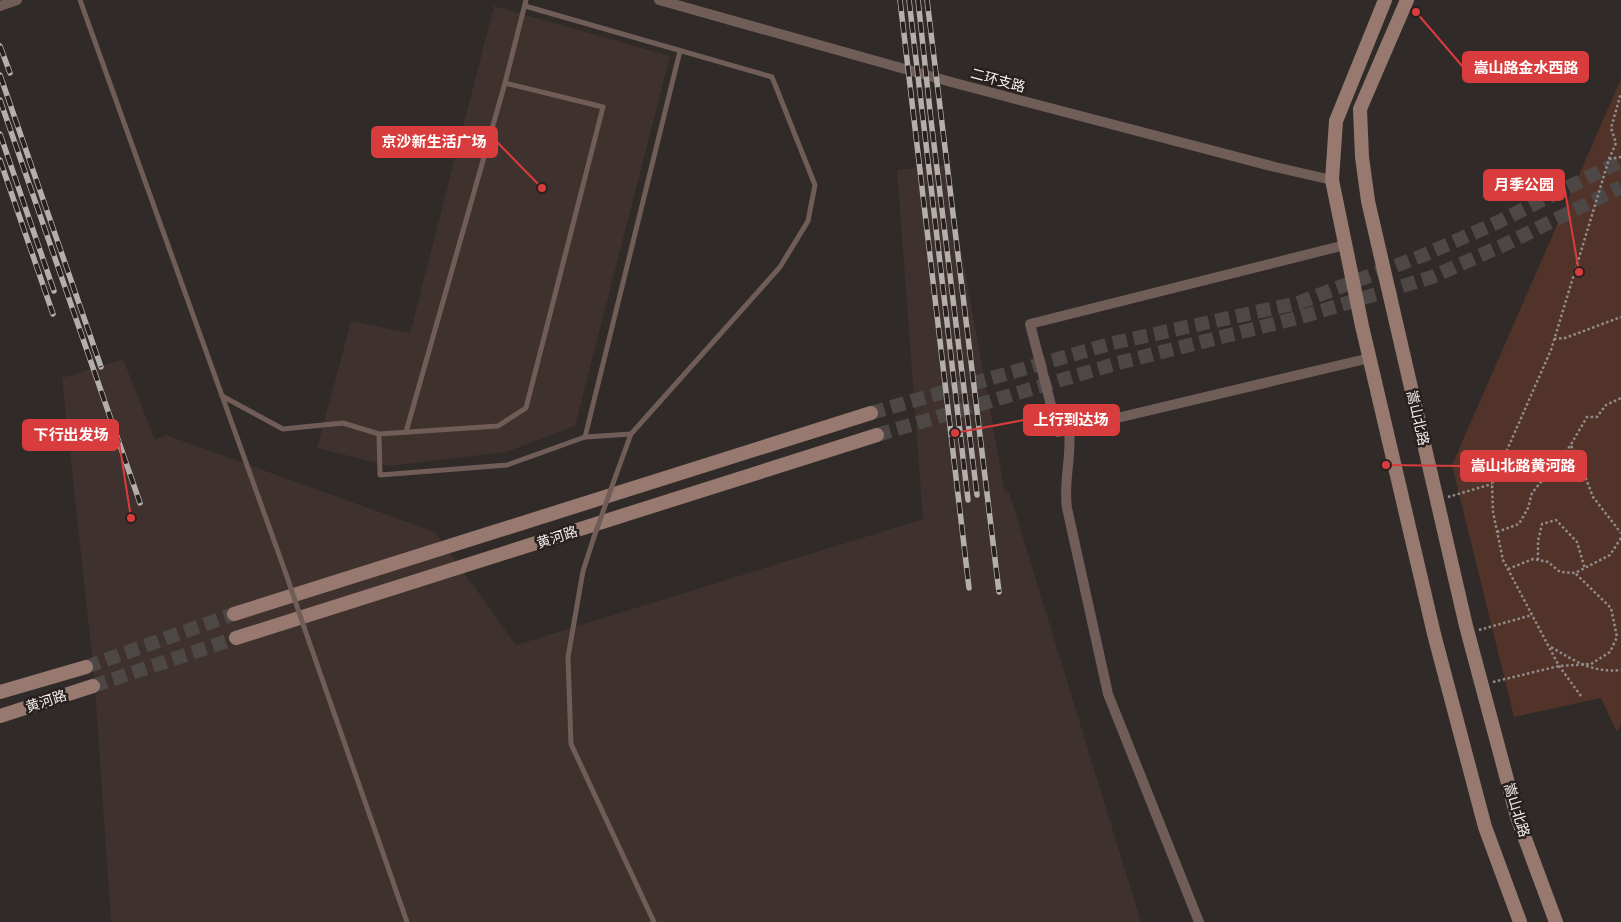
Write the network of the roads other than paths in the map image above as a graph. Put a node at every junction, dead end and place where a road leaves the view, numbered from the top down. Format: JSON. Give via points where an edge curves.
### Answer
{"nodes":[{"id":1,"x":17,"y":0,"type":"edge"},
{"id":2,"x":80,"y":0,"type":"edge"},
{"id":3,"x":659,"y":0,"type":"edge"},
{"id":4,"x":1385,"y":0,"type":"edge"},
{"id":5,"x":1407,"y":0,"type":"edge"},
{"id":6,"x":526,"y":3,"type":"edge"},
{"id":7,"x":0,"y":6,"type":"edge"},
{"id":8,"x":680,"y":51,"type":"junction"},
{"id":9,"x":506,"y":83,"type":"junction"},
{"id":10,"x":1332,"y":180,"type":"junction"},
{"id":11,"x":1345,"y":245,"type":"junction"},
{"id":12,"x":1370,"y":358,"type":"junction"},
{"id":13,"x":222,"y":396,"type":"junction"},
{"id":14,"x":871,"y":413,"type":"tunnel mouth"},
{"id":15,"x":1069,"y":429,"type":"junction"},
{"id":16,"x":406,"y":432,"type":"junction"},
{"id":17,"x":379,"y":434,"type":"junction"},
{"id":18,"x":631,"y":434,"type":"junction"},
{"id":19,"x":877,"y":435,"type":"tunnel mouth"},
{"id":20,"x":585,"y":436,"type":"junction"},
{"id":21,"x":234,"y":614,"type":"tunnel mouth"},
{"id":22,"x":236,"y":638,"type":"tunnel mouth"},
{"id":23,"x":86,"y":667,"type":"tunnel mouth"},
{"id":24,"x":93,"y":686,"type":"tunnel mouth"},
{"id":25,"x":0,"y":692,"type":"edge"},
{"id":26,"x":0,"y":716,"type":"edge"},
{"id":27,"x":407,"y":922,"type":"edge"},
{"id":28,"x":654,"y":922,"type":"edge"},
{"id":29,"x":1199,"y":922,"type":"edge"},
{"id":30,"x":1520,"y":922,"type":"edge"},
{"id":31,"x":1556,"y":922,"type":"edge"}],
"edges":[{"from":1,"to":7,"type":"street"},
{"from":2,"to":13,"type":"lane"},
{"from":3,"to":10,"type":"street","name":"二环支路","via":[[970,87]]},
{"from":4,"to":10,"type":"main road","via":[[1336,121]]},
{"from":5,"to":31,"type":"main road","name":"嵩山北路","via":[[1360,109],[1368,201],[1468,633],[1517,817]]},
{"from":6,"to":8,"type":"lane"},
{"from":6,"to":9,"type":"lane"},
{"from":8,"to":18,"type":"lane","via":[[772,77],[815,185],[808,221],[780,268]]},
{"from":8,"to":20,"type":"lane"},
{"from":9,"to":16,"type":"lane"},
{"from":9,"to":16,"type":"lane","via":[[603,107],[526,408],[498,426]]},
{"from":10,"to":11,"type":"main road"},
{"from":11,"to":12,"type":"main road"},
{"from":11,"to":15,"type":"street","via":[[1030,324],[1058,432]]},
{"from":12,"to":15,"type":"street"},
{"from":12,"to":30,"type":"main road","via":[[1438,652],[1486,827]]},
{"from":13,"to":17,"type":"lane","via":[[283,429],[343,423]]},
{"from":13,"to":27,"type":"lane","bridge":true},
{"from":14,"to":21,"type":"main road","name":"黄河路"},
{"from":15,"to":29,"type":"street","via":[[1071,450],[1065,492],[1067,508],[1108,694]]},
{"from":16,"to":17,"type":"lane"},
{"from":17,"to":20,"type":"lane","via":[[380,476],[507,465]]},
{"from":18,"to":20,"type":"lane"},
{"from":18,"to":28,"type":"lane","bridge":true,"via":[[582,571],[568,657],[571,744]]},
{"from":19,"to":22,"type":"main road","name":"黄河路"},
{"from":23,"to":25,"type":"main road","name":"黄河路"},
{"from":24,"to":26,"type":"main road","name":"黄河路"}]}
